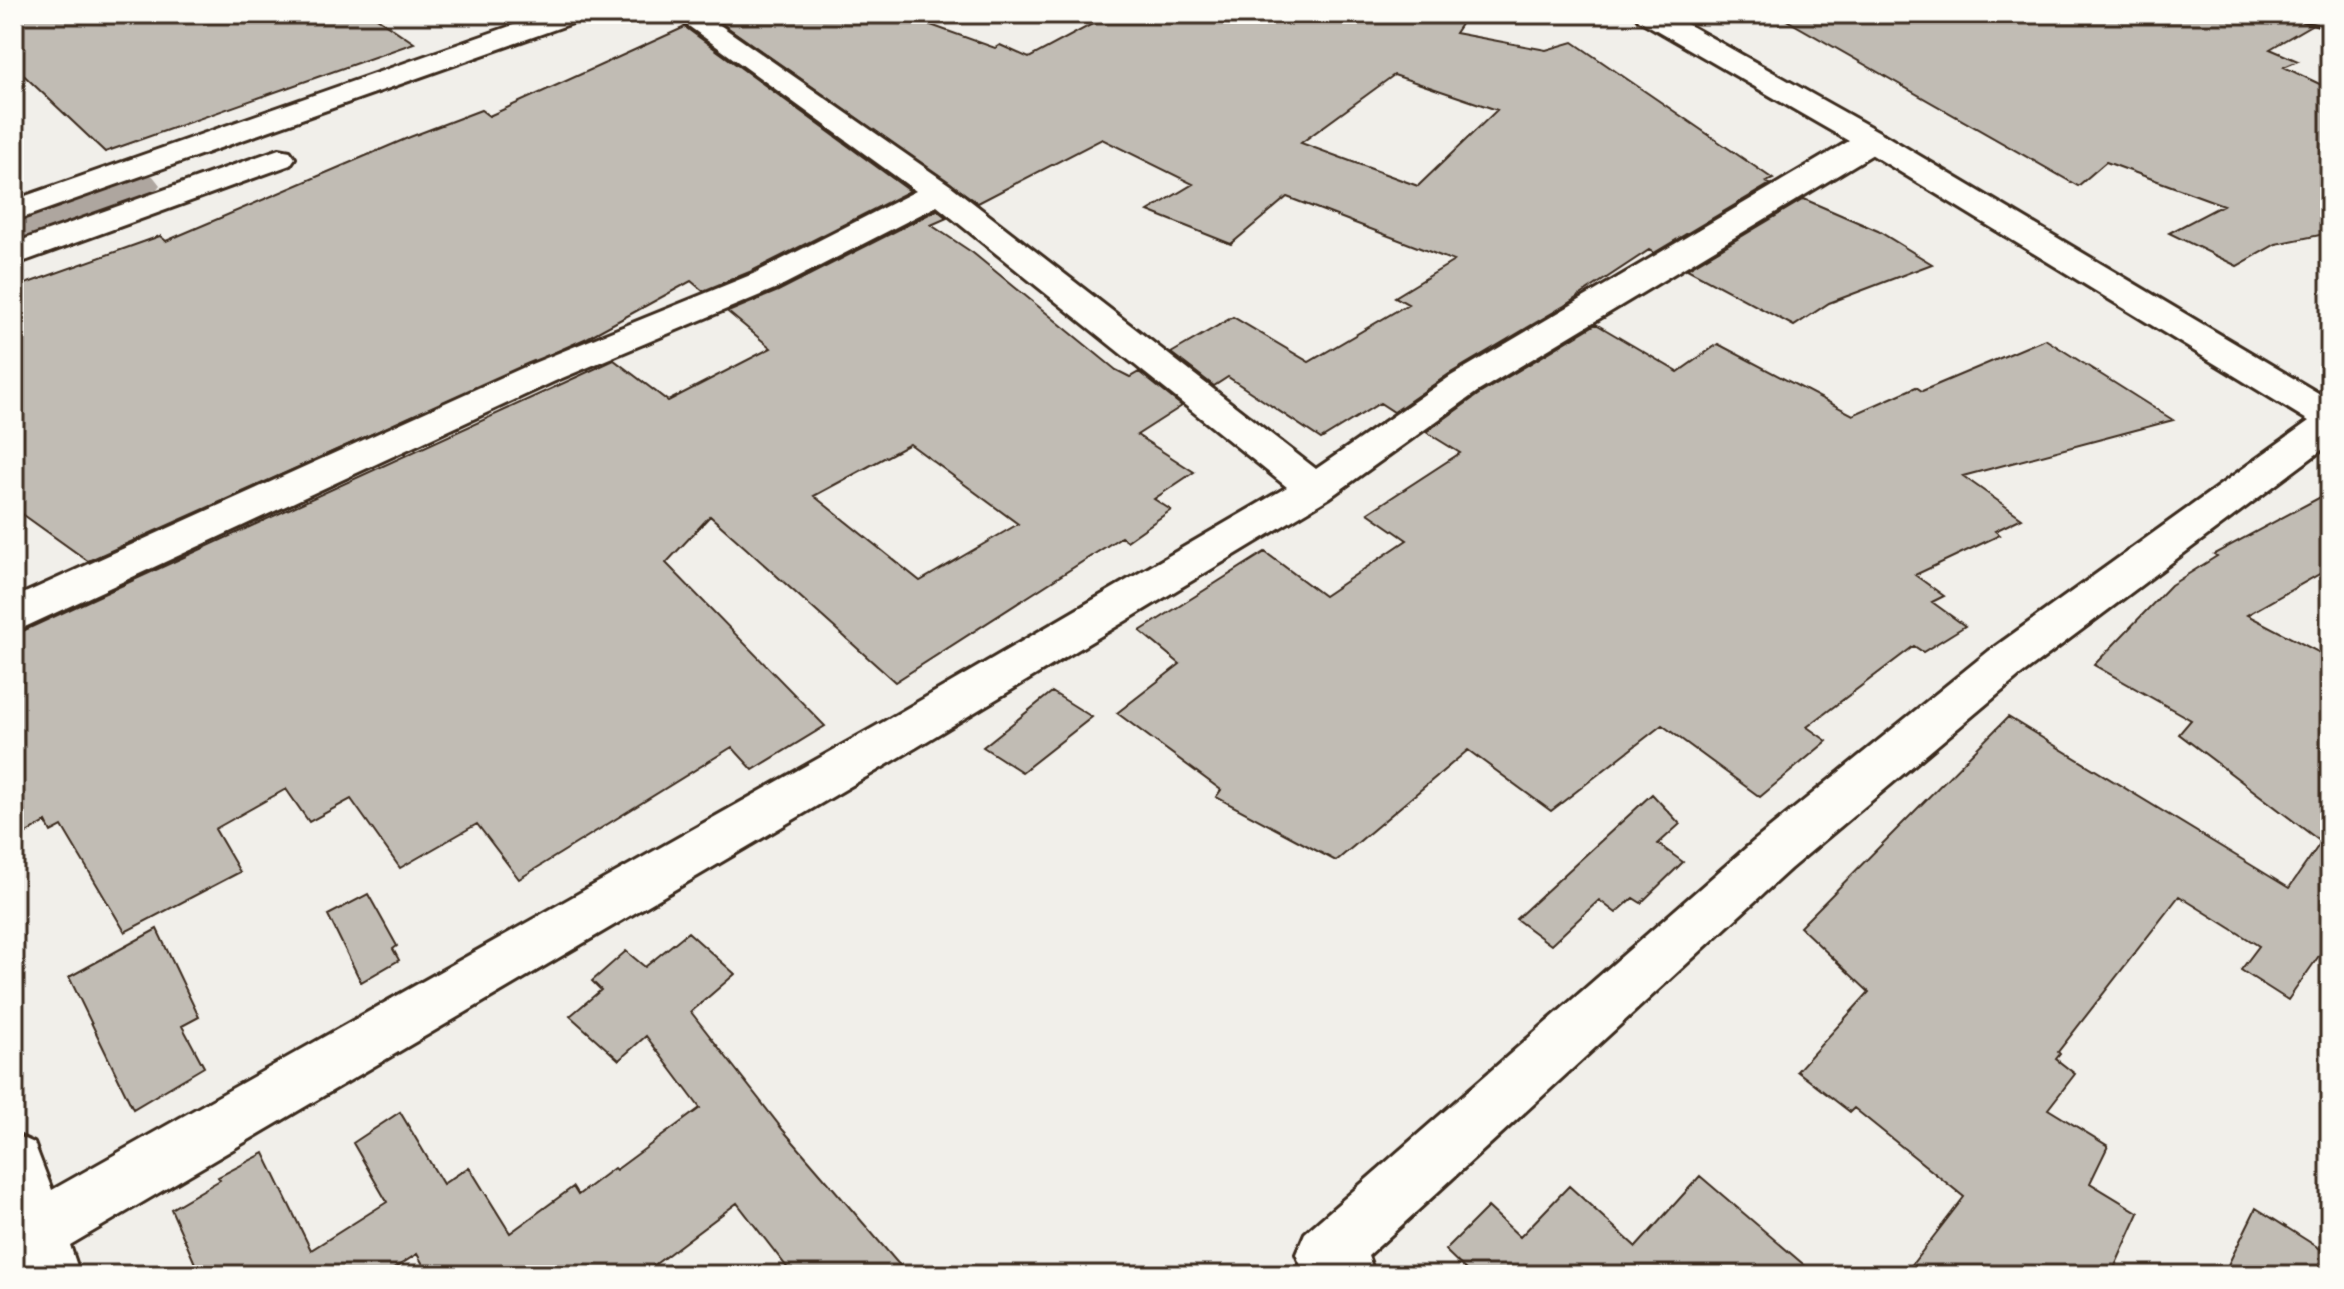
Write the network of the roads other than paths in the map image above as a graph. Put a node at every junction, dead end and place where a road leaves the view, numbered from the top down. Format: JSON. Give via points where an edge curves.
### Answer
{"nodes":[{"id":1,"x":480,"y":14,"type":"edge"},
{"id":2,"x":571,"y":14,"type":"edge"},
{"id":3,"x":686,"y":14,"type":"edge"},
{"id":4,"x":1649,"y":14,"type":"edge"},
{"id":5,"x":2315,"y":14,"type":"edge"},
{"id":6,"x":2330,"y":19,"type":"edge"},
{"id":7,"x":513,"y":34,"type":"junction"},
{"id":8,"x":1872,"y":141,"type":"junction"},
{"id":9,"x":279,"y":158,"type":"dead end"},
{"id":10,"x":939,"y":192,"type":"junction"},
{"id":11,"x":14,"y":211,"type":"edge"},
{"id":12,"x":14,"y":255,"type":"edge"},
{"id":13,"x":2330,"y":417,"type":"edge"},
{"id":14,"x":2330,"y":425,"type":"edge"},
{"id":15,"x":1315,"y":489,"type":"junction"},
{"id":16,"x":14,"y":616,"type":"edge"},
{"id":17,"x":14,"y":1162,"type":"edge"},
{"id":18,"x":43,"y":1254,"type":"edge"},
{"id":19,"x":1345,"y":1275,"type":"edge"}],
"edges":[{"from":1,"to":7,"type":"street"},
{"from":2,"to":7,"type":"street"},
{"from":3,"to":10,"type":"street"},
{"from":4,"to":8,"type":"street"},
{"from":5,"to":6,"type":"street"},
{"from":7,"to":11,"type":"street"},
{"from":8,"to":13,"type":"street"},
{"from":8,"to":15,"type":"street","via":[[1464,384]]},
{"from":9,"to":12,"type":"street"},
{"from":10,"to":15,"type":"street"},
{"from":10,"to":16,"type":"street","via":[[765,281],[542,373]]},
{"from":14,"to":19,"type":"street","via":[[2005,663],[1772,855],[1326,1254]]},
{"from":15,"to":18,"type":"street"},
{"from":17,"to":18,"type":"street"}]}
